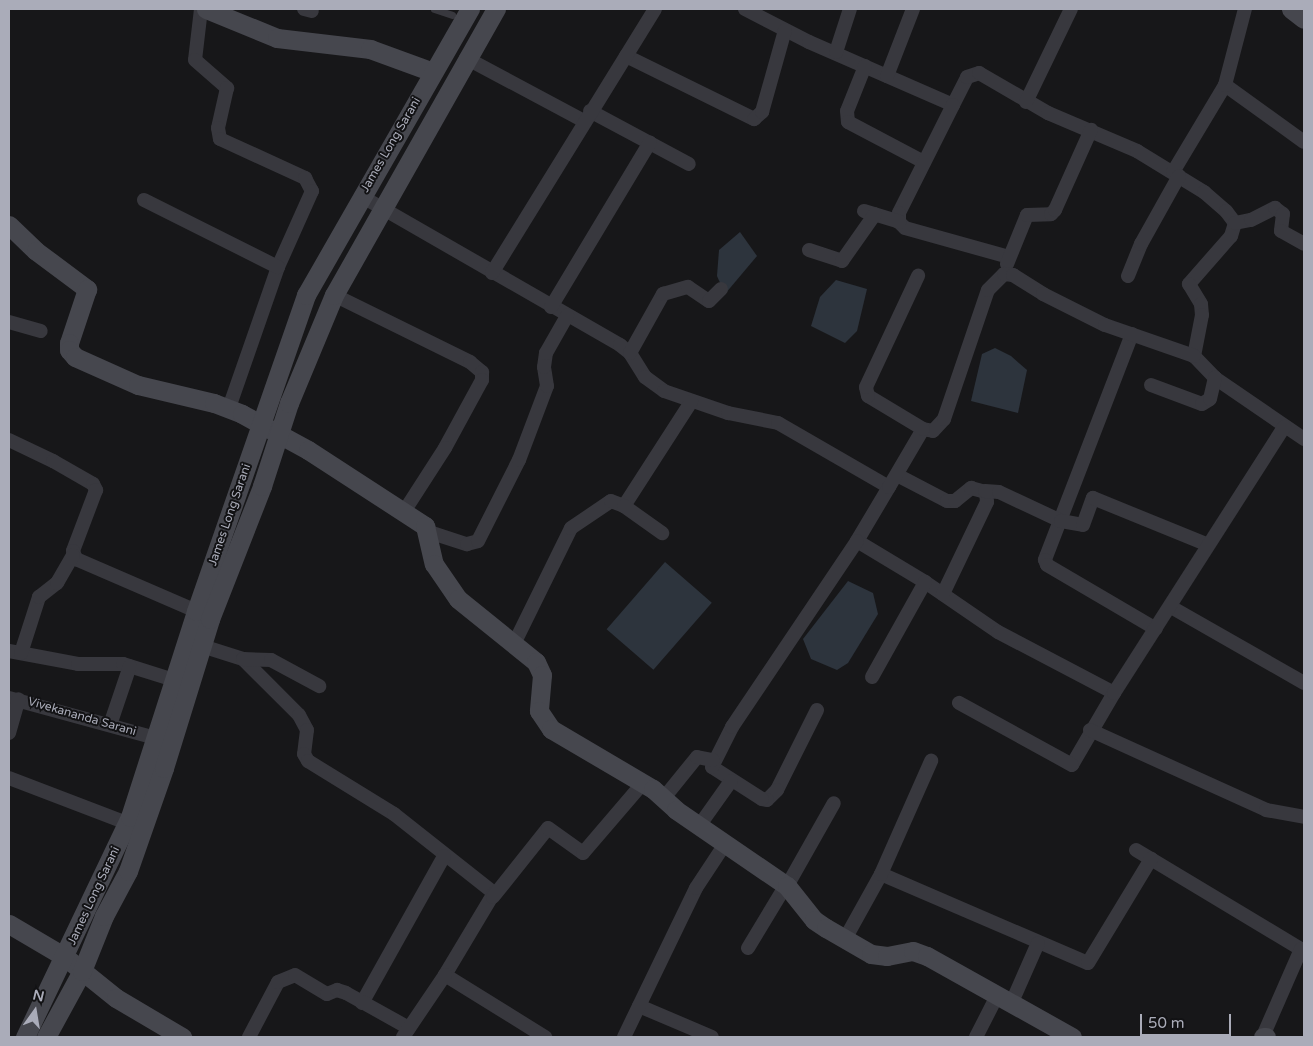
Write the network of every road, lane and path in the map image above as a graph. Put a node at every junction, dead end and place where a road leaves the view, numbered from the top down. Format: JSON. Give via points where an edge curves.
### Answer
{"nodes":[{"id":1,"x":201,"y":9,"type":"edge"},
{"id":2,"x":206,"y":9,"type":"edge"},
{"id":3,"x":434,"y":9,"type":"edge"},
{"id":4,"x":470,"y":9,"type":"edge"},
{"id":5,"x":496,"y":9,"type":"edge"},
{"id":6,"x":655,"y":9,"type":"edge"},
{"id":7,"x":746,"y":9,"type":"edge"},
{"id":8,"x":850,"y":9,"type":"edge"},
{"id":9,"x":913,"y":9,"type":"edge"},
{"id":10,"x":1071,"y":9,"type":"edge"},
{"id":11,"x":1245,"y":9,"type":"edge"},
{"id":12,"x":1290,"y":9,"type":"edge"},
{"id":13,"x":763,"y":13,"type":"edge"},
{"id":14,"x":452,"y":16,"type":"dead end"},
{"id":15,"x":1304,"y":19,"type":"edge"},
{"id":16,"x":785,"y":30,"type":"junction"},
{"id":17,"x":836,"y":52,"type":"junction"},
{"id":18,"x":626,"y":56,"type":"junction"},
{"id":19,"x":466,"y":58,"type":"junction"},
{"id":20,"x":865,"y":66,"type":"junction"},
{"id":21,"x":433,"y":72,"type":"junction"},
{"id":22,"x":887,"y":76,"type":"junction"},
{"id":23,"x":1225,"y":85,"type":"junction"},
{"id":24,"x":1026,"y":102,"type":"junction"},
{"id":25,"x":953,"y":105,"type":"junction"},
{"id":26,"x":587,"y":116,"type":"junction"},
{"id":27,"x":1091,"y":130,"type":"junction"},
{"id":28,"x":650,"y":142,"type":"junction"},
{"id":29,"x":1304,"y":142,"type":"edge"},
{"id":30,"x":924,"y":162,"type":"junction"},
{"id":31,"x":689,"y":164,"type":"dead end"},
{"id":32,"x":1176,"y":174,"type":"junction"},
{"id":33,"x":361,"y":196,"type":"junction"},
{"id":34,"x":144,"y":200,"type":"dead end"},
{"id":35,"x":382,"y":209,"type":"junction"},
{"id":36,"x":899,"y":222,"type":"junction"},
{"id":37,"x":1235,"y":223,"type":"junction"},
{"id":38,"x":9,"y":225,"type":"edge"},
{"id":39,"x":1304,"y":244,"type":"edge"},
{"id":40,"x":809,"y":250,"type":"dead end"},
{"id":41,"x":1009,"y":257,"type":"junction"},
{"id":42,"x":278,"y":267,"type":"junction"},
{"id":43,"x":492,"y":273,"type":"junction"},
{"id":44,"x":1004,"y":274,"type":"junction"},
{"id":45,"x":918,"y":276,"type":"dead end"},
{"id":46,"x":1128,"y":276,"type":"dead end"},
{"id":47,"x":721,"y":289,"type":"dead end"},
{"id":48,"x":334,"y":295,"type":"junction"},
{"id":49,"x":551,"y":307,"type":"junction"},
{"id":50,"x":567,"y":316,"type":"junction"},
{"id":51,"x":9,"y":322,"type":"edge"},
{"id":52,"x":41,"y":330,"type":"dead end"},
{"id":53,"x":1132,"y":334,"type":"junction"},
{"id":54,"x":630,"y":353,"type":"junction"},
{"id":55,"x":1194,"y":356,"type":"junction"},
{"id":56,"x":1215,"y":378,"type":"junction"},
{"id":57,"x":1151,"y":385,"type":"dead end"},
{"id":58,"x":691,"y":402,"type":"junction"},
{"id":59,"x":229,"y":408,"type":"junction"},
{"id":60,"x":261,"y":426,"type":"junction"},
{"id":61,"x":1284,"y":427,"type":"junction"},
{"id":62,"x":923,"y":429,"type":"junction"},
{"id":63,"x":279,"y":436,"type":"junction"},
{"id":64,"x":9,"y":440,"type":"edge"},
{"id":65,"x":1304,"y":440,"type":"edge"},
{"id":66,"x":893,"y":481,"type":"junction"},
{"id":67,"x":984,"y":491,"type":"junction"},
{"id":68,"x":624,"y":506,"type":"junction"},
{"id":69,"x":405,"y":510,"type":"junction"},
{"id":70,"x":1061,"y":521,"type":"junction"},
{"id":71,"x":429,"y":532,"type":"junction"},
{"id":72,"x":662,"y":533,"type":"dead end"},
{"id":73,"x":857,"y":541,"type":"junction"},
{"id":74,"x":1208,"y":545,"type":"junction"},
{"id":75,"x":73,"y":555,"type":"junction"},
{"id":76,"x":925,"y":582,"type":"junction"},
{"id":77,"x":943,"y":594,"type":"junction"},
{"id":78,"x":1171,"y":607,"type":"junction"},
{"id":79,"x":196,"y":611,"type":"junction"},
{"id":80,"x":1156,"y":629,"type":"junction"},
{"id":81,"x":514,"y":644,"type":"junction"},
{"id":82,"x":202,"y":646,"type":"junction"},
{"id":83,"x":15,"y":652,"type":"edge"},
{"id":84,"x":243,"y":660,"type":"junction"},
{"id":85,"x":130,"y":666,"type":"junction"},
{"id":86,"x":872,"y":677,"type":"dead end"},
{"id":87,"x":174,"y":680,"type":"junction"},
{"id":88,"x":1304,"y":683,"type":"edge"},
{"id":89,"x":319,"y":686,"type":"dead end"},
{"id":90,"x":1114,"y":693,"type":"junction"},
{"id":91,"x":14,"y":699,"type":"edge"},
{"id":92,"x":958,"y":703,"type":"dead end"},
{"id":93,"x":817,"y":710,"type":"dead end"},
{"id":94,"x":110,"y":725,"type":"junction"},
{"id":95,"x":1090,"y":730,"type":"junction"},
{"id":96,"x":9,"y":733,"type":"edge"},
{"id":97,"x":161,"y":740,"type":"junction"},
{"id":98,"x":713,"y":760,"type":"junction"},
{"id":99,"x":931,"y":761,"type":"dead end"},
{"id":100,"x":9,"y":778,"type":"edge"},
{"id":101,"x":732,"y":781,"type":"junction"},
{"id":102,"x":643,"y":784,"type":"junction"},
{"id":103,"x":663,"y":799,"type":"junction"},
{"id":104,"x":834,"y":803,"type":"dead end"},
{"id":105,"x":1304,"y":817,"type":"edge"},
{"id":106,"x":127,"y":822,"type":"junction"},
{"id":107,"x":699,"y":826,"type":"junction"},
{"id":108,"x":725,"y":844,"type":"junction"},
{"id":109,"x":1136,"y":850,"type":"dead end"},
{"id":110,"x":444,"y":856,"type":"junction"},
{"id":111,"x":1150,"y":859,"type":"junction"},
{"id":112,"x":881,"y":874,"type":"junction"},
{"id":113,"x":786,"y":885,"type":"junction"},
{"id":114,"x":493,"y":896,"type":"junction"},
{"id":115,"x":9,"y":924,"type":"edge"},
{"id":116,"x":845,"y":939,"type":"junction"},
{"id":117,"x":1038,"y":943,"type":"junction"},
{"id":118,"x":748,"y":948,"type":"dead end"},
{"id":119,"x":1303,"y":950,"type":"edge"},
{"id":120,"x":65,"y":957,"type":"junction"},
{"id":121,"x":82,"y":971,"type":"junction"},
{"id":122,"x":445,"y":974,"type":"junction"},
{"id":123,"x":1005,"y":999,"type":"junction"},
{"id":124,"x":362,"y":1003,"type":"junction"},
{"id":125,"x":639,"y":1006,"type":"junction"},
{"id":126,"x":406,"y":1033,"type":"edge"},
{"id":127,"x":25,"y":1037,"type":"edge"},
{"id":128,"x":46,"y":1037,"type":"edge"},
{"id":129,"x":182,"y":1037,"type":"edge"},
{"id":130,"x":248,"y":1037,"type":"edge"},
{"id":131,"x":543,"y":1037,"type":"edge"},
{"id":132,"x":624,"y":1037,"type":"edge"},
{"id":133,"x":712,"y":1037,"type":"edge"},
{"id":134,"x":976,"y":1037,"type":"edge"},
{"id":135,"x":1072,"y":1037,"type":"edge"},
{"id":136,"x":1264,"y":1037,"type":"edge"}],
"edges":[{"from":1,"to":42,"type":"street","via":[[195,60],[227,88],[218,128],[220,139],[311,184],[310,198]]},
{"from":2,"to":21,"type":"main road","via":[[277,38],[370,49]]},
{"from":3,"to":14,"type":"lane"},
{"from":4,"to":21,"type":"main road","name":"James Long Sarani"},
{"from":5,"to":19,"type":"main road"},
{"from":6,"to":18,"type":"street"},
{"from":7,"to":13,"type":"street"},
{"from":8,"to":17,"type":"street"},
{"from":9,"to":22,"type":"street"},
{"from":10,"to":24,"type":"street"},
{"from":11,"to":23,"type":"street"},
{"from":12,"to":15,"type":"main road"},
{"from":13,"to":16,"type":"street"},
{"from":16,"to":17,"type":"street"},
{"from":16,"to":18,"type":"street","via":[[762,112],[754,118]]},
{"from":17,"to":20,"type":"street"},
{"from":18,"to":26,"type":"street"},
{"from":19,"to":26,"type":"street"},
{"from":19,"to":35,"type":"main road"},
{"from":20,"to":22,"type":"street"},
{"from":20,"to":30,"type":"street","via":[[846,111],[848,122]]},
{"from":21,"to":33,"type":"main road","name":"James Long Sarani"},
{"from":22,"to":25,"type":"street"},
{"from":23,"to":29,"type":"street"},
{"from":23,"to":32,"type":"street"},
{"from":24,"to":25,"type":"street","via":[[979,73],[972,73]]},
{"from":24,"to":27,"type":"street"},
{"from":25,"to":30,"type":"street"},
{"from":26,"to":28,"type":"street"},
{"from":26,"to":43,"type":"street"},
{"from":27,"to":32,"type":"street"},
{"from":27,"to":41,"type":"street","via":[[1055,210],[1051,214],[1027,215]]},
{"from":28,"to":31,"type":"street"},
{"from":28,"to":49,"type":"street"},
{"from":30,"to":36,"type":"street","via":[[899,213]]},
{"from":32,"to":37,"type":"street","via":[[1226,211]]},
{"from":32,"to":46,"type":"street"},
{"from":33,"to":35,"type":"street"},
{"from":33,"to":60,"type":"main road","name":"James Long Sarani","via":[[306,295]]},
{"from":34,"to":42,"type":"street"},
{"from":35,"to":43,"type":"street"},
{"from":35,"to":48,"type":"main road"},
{"from":36,"to":40,"type":"street","via":[[870,212],[842,261]]},
{"from":36,"to":41,"type":"street","via":[[905,228]]},
{"from":37,"to":39,"type":"street","via":[[1251,220],[1275,208],[1283,214],[1281,231]]},
{"from":37,"to":55,"type":"street","via":[[1231,236],[1189,284],[1201,304],[1202,315]]},
{"from":38,"to":59,"type":"main road","via":[[36,251],[87,289],[69,343],[69,350],[75,357],[138,385]]},
{"from":41,"to":44,"type":"street"},
{"from":42,"to":59,"type":"street"},
{"from":43,"to":49,"type":"street"},
{"from":44,"to":53,"type":"street","via":[[1013,275],[1091,318]]},
{"from":44,"to":62,"type":"street","via":[[988,290],[944,419],[933,431]]},
{"from":45,"to":62,"type":"street","via":[[865,392]]},
{"from":47,"to":54,"type":"street","via":[[709,301],[688,287],[663,294]]},
{"from":48,"to":63,"type":"main road","via":[[289,403]]},
{"from":48,"to":69,"type":"street","via":[[470,362],[482,372],[482,380],[445,448]]},
{"from":49,"to":50,"type":"street"},
{"from":50,"to":54,"type":"street","via":[[603,334]]},
{"from":50,"to":71,"type":"street","via":[[546,353],[547,386],[519,460],[478,541],[467,544]]},
{"from":51,"to":52,"type":"street"},
{"from":53,"to":55,"type":"street"},
{"from":53,"to":70,"type":"street"},
{"from":54,"to":58,"type":"street","via":[[645,377],[664,391]]},
{"from":55,"to":56,"type":"street"},
{"from":56,"to":57,"type":"street","via":[[1210,399],[1202,404]]},
{"from":56,"to":61,"type":"street"},
{"from":58,"to":66,"type":"street","via":[[778,423]]},
{"from":58,"to":68,"type":"street"},
{"from":59,"to":60,"type":"main road"},
{"from":60,"to":63,"type":"main road"},
{"from":60,"to":79,"type":"main road","name":"James Long Sarani"},
{"from":61,"to":65,"type":"street"},
{"from":61,"to":74,"type":"street"},
{"from":62,"to":66,"type":"street"},
{"from":63,"to":69,"type":"main road"},
{"from":63,"to":82,"type":"main road"},
{"from":64,"to":75,"type":"street","via":[[93,484],[96,497]]},
{"from":66,"to":67,"type":"street","via":[[947,501],[955,501],[971,488]]},
{"from":66,"to":73,"type":"street"},
{"from":67,"to":70,"type":"street","via":[[999,492]]},
{"from":67,"to":77,"type":"street","via":[[986,502]]},
{"from":68,"to":72,"type":"street"},
{"from":68,"to":81,"type":"street","via":[[604,503],[592,517],[571,528]]},
{"from":69,"to":71,"type":"main road"},
{"from":70,"to":74,"type":"street","via":[[1083,525],[1093,498]]},
{"from":70,"to":80,"type":"street","via":[[1045,560],[1047,565]]},
{"from":71,"to":81,"type":"main road","via":[[434,564],[444,582],[470,612]]},
{"from":73,"to":76,"type":"street"},
{"from":73,"to":98,"type":"street"},
{"from":74,"to":78,"type":"street"},
{"from":75,"to":79,"type":"street","via":[[101,572]]},
{"from":75,"to":83,"type":"street","via":[[57,583],[39,597]]},
{"from":76,"to":77,"type":"street"},
{"from":76,"to":86,"type":"street"},
{"from":77,"to":90,"type":"street","via":[[998,632]]},
{"from":78,"to":80,"type":"street"},
{"from":78,"to":88,"type":"street"},
{"from":79,"to":87,"type":"main road","name":"James Long Sarani"},
{"from":80,"to":90,"type":"street"},
{"from":81,"to":102,"type":"main road","via":[[536,662],[542,675],[539,711],[551,729]]},
{"from":82,"to":84,"type":"street"},
{"from":82,"to":97,"type":"main road"},
{"from":83,"to":85,"type":"street","via":[[78,664]]},
{"from":84,"to":89,"type":"street","via":[[271,660]]},
{"from":84,"to":110,"type":"street","via":[[306,723],[304,754],[308,761],[394,814]]},
{"from":85,"to":87,"type":"street"},
{"from":85,"to":94,"type":"street"},
{"from":87,"to":97,"type":"main road","name":"James Long Sarani"},
{"from":90,"to":95,"type":"street"},
{"from":91,"to":94,"type":"street","name":"Vivekananda Sarani"},
{"from":91,"to":96,"type":"street"},
{"from":92,"to":95,"type":"street","via":[[1072,765]]},
{"from":93,"to":101,"type":"street","via":[[773,797],[762,800]]},
{"from":94,"to":97,"type":"street","name":"Vivekananda Sarani"},
{"from":95,"to":105,"type":"street","via":[[1266,810]]},
{"from":97,"to":106,"type":"main road","name":"James Long Sarani"},
{"from":97,"to":121,"type":"main road","via":[[128,870],[104,916]]},
{"from":98,"to":101,"type":"street","via":[[715,771]]},
{"from":98,"to":103,"type":"street","via":[[697,756]]},
{"from":99,"to":112,"type":"street"},
{"from":100,"to":106,"type":"street"},
{"from":101,"to":107,"type":"street"},
{"from":102,"to":103,"type":"main road"},
{"from":102,"to":114,"type":"street","via":[[583,853],[548,828]]},
{"from":103,"to":107,"type":"main road"},
{"from":104,"to":113,"type":"street"},
{"from":106,"to":120,"type":"main road","name":"James Long Sarani"},
{"from":107,"to":108,"type":"main road"},
{"from":108,"to":113,"type":"main road"},
{"from":108,"to":125,"type":"street","via":[[696,888]]},
{"from":109,"to":111,"type":"street"},
{"from":110,"to":114,"type":"street","via":[[494,893]]},
{"from":110,"to":124,"type":"street"},
{"from":111,"to":117,"type":"street","via":[[1088,963]]},
{"from":111,"to":119,"type":"street"},
{"from":112,"to":116,"type":"street"},
{"from":112,"to":117,"type":"street"},
{"from":113,"to":116,"type":"main road","via":[[814,920]]},
{"from":113,"to":118,"type":"street"},
{"from":114,"to":122,"type":"street"},
{"from":115,"to":120,"type":"main road"},
{"from":116,"to":123,"type":"main road","via":[[871,954],[887,956],[912,951],[927,956]]},
{"from":117,"to":123,"type":"street"},
{"from":119,"to":136,"type":"street"},
{"from":120,"to":121,"type":"main road"},
{"from":120,"to":127,"type":"main road","name":"James Long Sarani"},
{"from":121,"to":128,"type":"main road"},
{"from":121,"to":129,"type":"main road","via":[[116,998]]},
{"from":122,"to":126,"type":"street"},
{"from":122,"to":131,"type":"street"},
{"from":123,"to":134,"type":"street"},
{"from":123,"to":135,"type":"main road"},
{"from":124,"to":126,"type":"street"},
{"from":124,"to":130,"type":"street","via":[[338,990],[327,994],[295,975],[289,976],[278,982]]},
{"from":125,"to":132,"type":"street"},
{"from":125,"to":133,"type":"street"}]}
